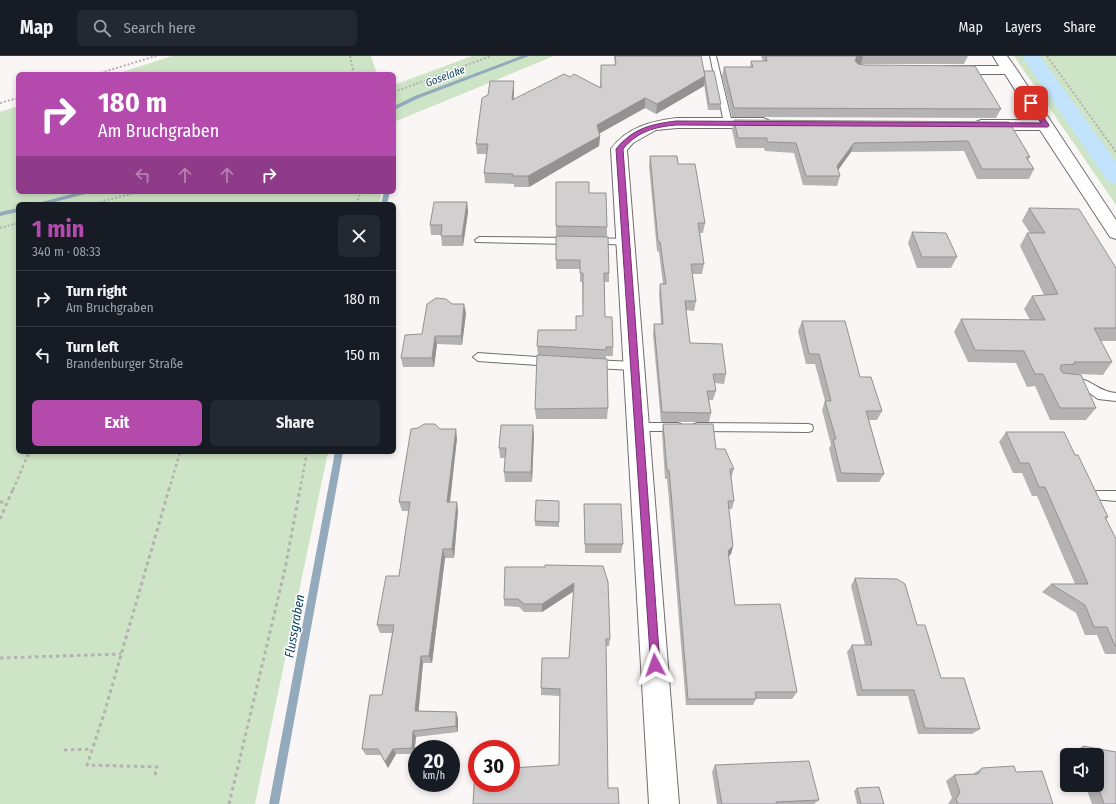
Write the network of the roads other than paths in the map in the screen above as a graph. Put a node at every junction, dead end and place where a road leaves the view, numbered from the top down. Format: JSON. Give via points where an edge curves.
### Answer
{"nodes":[{"id":1,"x":713,"y":56,"type":"edge"},
{"id":2,"x":1000,"y":56,"type":"edge"},
{"id":3,"x":932,"y":70,"type":"edge"},
{"id":4,"x":1010,"y":70,"type":"junction"},
{"id":5,"x":728,"y":123,"type":"junction"},
{"id":6,"x":784,"y":124,"type":"edge"},
{"id":7,"x":966,"y":125,"type":"edge"},
{"id":8,"x":1046,"y":125,"type":"junction"},
{"id":9,"x":1116,"y":233,"type":"edge"},
{"id":10,"x":479,"y":240,"type":"dead end"},
{"id":11,"x":626,"y":242,"type":"junction"},
{"id":12,"x":478,"y":357,"type":"dead end"},
{"id":13,"x":564,"y":362,"type":"edge"},
{"id":14,"x":580,"y":363,"type":"edge"},
{"id":15,"x":634,"y":366,"type":"junction"},
{"id":16,"x":1058,"y":381,"type":"edge"},
{"id":17,"x":1116,"y":397,"type":"edge"},
{"id":18,"x":638,"y":427,"type":"junction"},
{"id":19,"x":808,"y":428,"type":"dead end"},
{"id":20,"x":1097,"y":496,"type":"edge"},
{"id":21,"x":1116,"y":496,"type":"edge"},
{"id":22,"x":664,"y":804,"type":"edge"}],
"edges":[{"from":1,"to":5,"type":"lane"},
{"from":2,"to":4,"type":"street"},
{"from":3,"to":4,"type":"street"},
{"from":4,"to":8,"type":"street"},
{"from":5,"to":6,"type":"street"},
{"from":5,"to":11,"type":"street","via":[[676,123],[652,126],[627,140],[620,149]]},
{"from":7,"to":8,"type":"street"},
{"from":8,"to":9,"type":"street"},
{"from":10,"to":11,"type":"lane"},
{"from":11,"to":15,"type":"street"},
{"from":12,"to":13,"type":"lane"},
{"from":14,"to":15,"type":"lane"},
{"from":15,"to":18,"type":"street"},
{"from":16,"to":17,"type":"lane","via":[[1082,382],[1102,396]]},
{"from":18,"to":19,"type":"lane"},
{"from":18,"to":22,"type":"street"},
{"from":20,"to":21,"type":"lane"}]}
